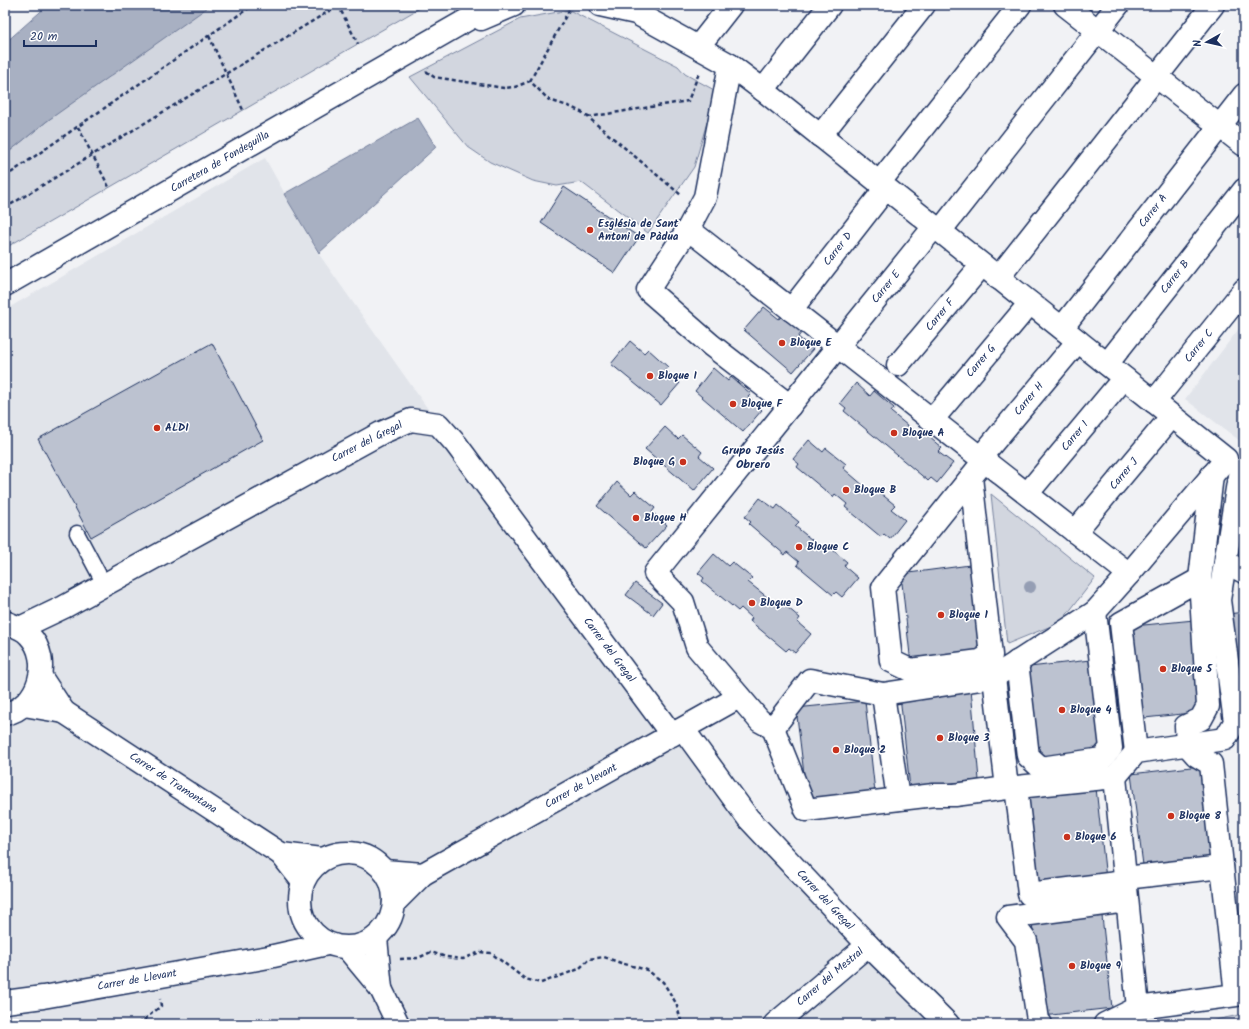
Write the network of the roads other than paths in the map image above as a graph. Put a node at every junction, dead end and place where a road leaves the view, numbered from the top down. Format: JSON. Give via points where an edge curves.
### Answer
{"nodes":[{"id":1,"x":493,"y":5,"type":"edge"},
{"id":2,"x":514,"y":5,"type":"edge"},
{"id":3,"x":731,"y":5,"type":"edge"},
{"id":4,"x":830,"y":5,"type":"edge"},
{"id":5,"x":924,"y":5,"type":"edge"},
{"id":6,"x":1020,"y":5,"type":"edge"},
{"id":7,"x":1065,"y":5,"type":"edge"},
{"id":8,"x":1118,"y":5,"type":"edge"},
{"id":9,"x":1213,"y":5,"type":"edge"},
{"id":10,"x":619,"y":7,"type":"edge"},
{"id":11,"x":1098,"y":31,"type":"junction"},
{"id":12,"x":436,"y":39,"type":"junction"},
{"id":13,"x":698,"y":47,"type":"junction"},
{"id":14,"x":730,"y":65,"type":"junction"},
{"id":15,"x":1157,"y":77,"type":"junction"},
{"id":16,"x":762,"y":90,"type":"junction"},
{"id":17,"x":1244,"y":95,"type":"edge"},
{"id":18,"x":1220,"y":126,"type":"junction"},
{"id":19,"x":820,"y":136,"type":"junction"},
{"id":20,"x":1244,"y":145,"type":"edge"},
{"id":21,"x":882,"y":186,"type":"junction"},
{"id":22,"x":1244,"y":190,"type":"edge"},
{"id":23,"x":688,"y":229,"type":"junction"},
{"id":24,"x":937,"y":229,"type":"junction"},
{"id":25,"x":990,"y":271,"type":"junction"},
{"id":26,"x":5,"y":285,"type":"edge"},
{"id":27,"x":1244,"y":290,"type":"edge"},
{"id":28,"x":1030,"y":303,"type":"junction"},
{"id":29,"x":791,"y":310,"type":"junction"},
{"id":30,"x":1070,"y":335,"type":"junction"},
{"id":31,"x":838,"y":346,"type":"junction"},
{"id":32,"x":1107,"y":364,"type":"junction"},
{"id":33,"x":898,"y":365,"type":"dead end"},
{"id":34,"x":1124,"y":378,"type":"junction"},
{"id":35,"x":1154,"y":402,"type":"junction"},
{"id":36,"x":790,"y":406,"type":"junction"},
{"id":37,"x":1172,"y":416,"type":"junction"},
{"id":38,"x":932,"y":420,"type":"junction"},
{"id":39,"x":978,"y":465,"type":"junction"},
{"id":40,"x":1230,"y":469,"type":"edge"},
{"id":41,"x":1027,"y":494,"type":"junction"},
{"id":42,"x":1075,"y":532,"type":"junction"},
{"id":43,"x":77,"y":533,"type":"dead end"},
{"id":44,"x":1235,"y":567,"type":"edge"},
{"id":45,"x":1129,"y":574,"type":"junction"},
{"id":46,"x":1200,"y":579,"type":"junction"},
{"id":47,"x":104,"y":584,"type":"junction"},
{"id":48,"x":64,"y":607,"type":"junction"},
{"id":49,"x":1096,"y":612,"type":"junction"},
{"id":50,"x":13,"y":625,"type":"edge"},
{"id":51,"x":36,"y":645,"type":"junction"},
{"id":52,"x":1017,"y":662,"type":"junction"},
{"id":53,"x":41,"y":677,"type":"junction"},
{"id":54,"x":994,"y":677,"type":"junction"},
{"id":55,"x":883,"y":694,"type":"junction"},
{"id":56,"x":740,"y":697,"type":"junction"},
{"id":57,"x":14,"y":709,"type":"edge"},
{"id":58,"x":64,"y":712,"type":"junction"},
{"id":59,"x":1239,"y":721,"type":"edge"},
{"id":60,"x":773,"y":728,"type":"junction"},
{"id":61,"x":678,"y":732,"type":"junction"},
{"id":62,"x":1187,"y":745,"type":"junction"},
{"id":63,"x":1136,"y":752,"type":"junction"},
{"id":64,"x":1114,"y":777,"type":"junction"},
{"id":65,"x":1012,"y":788,"type":"junction"},
{"id":66,"x":898,"y":799,"type":"junction"},
{"id":67,"x":281,"y":854,"type":"junction"},
{"id":68,"x":322,"y":859,"type":"junction"},
{"id":69,"x":1222,"y":867,"type":"junction"},
{"id":70,"x":384,"y":871,"type":"junction"},
{"id":71,"x":423,"y":874,"type":"junction"},
{"id":72,"x":303,"y":882,"type":"junction"},
{"id":73,"x":1126,"y":887,"type":"junction"},
{"id":74,"x":394,"y":903,"type":"junction"},
{"id":75,"x":306,"y":925,"type":"junction"},
{"id":76,"x":376,"y":938,"type":"junction"},
{"id":77,"x":868,"y":945,"type":"junction"},
{"id":78,"x":337,"y":946,"type":"junction"},
{"id":79,"x":269,"y":957,"type":"junction"},
{"id":80,"x":381,"y":989,"type":"junction"},
{"id":81,"x":5,"y":1002,"type":"edge"},
{"id":82,"x":1138,"y":1008,"type":"junction"},
{"id":83,"x":398,"y":1024,"type":"edge"},
{"id":84,"x":775,"y":1024,"type":"edge"},
{"id":85,"x":948,"y":1024,"type":"edge"},
{"id":86,"x":1041,"y":1024,"type":"edge"},
{"id":87,"x":1105,"y":1024,"type":"edge"}],
"edges":[{"from":1,"to":12,"type":"street","name":"Carretera de Fondeguilla"},
{"from":2,"to":12,"type":"street","name":"Carretera de Fondeguilla"},
{"from":3,"to":13,"type":"street"},
{"from":4,"to":16,"type":"street"},
{"from":5,"to":19,"type":"street"},
{"from":6,"to":21,"type":"street","name":"Carrer D"},
{"from":7,"to":11,"type":"street"},
{"from":8,"to":11,"type":"street","name":"Carrer E"},
{"from":9,"to":15,"type":"street","name":"Carrer F"},
{"from":10,"to":13,"type":"street"},
{"from":11,"to":15,"type":"street"},
{"from":11,"to":24,"type":"street","name":"Carrer E"},
{"from":12,"to":26,"type":"street","name":"Carretera de Fondeguilla"},
{"from":13,"to":14,"type":"street"},
{"from":14,"to":16,"type":"street"},
{"from":14,"to":23,"type":"street","via":[[704,197]]},
{"from":15,"to":18,"type":"street"},
{"from":15,"to":25,"type":"street","name":"Carrer F"},
{"from":16,"to":19,"type":"street"},
{"from":17,"to":18,"type":"street","name":"Carrer A"},
{"from":18,"to":20,"type":"street"},
{"from":18,"to":30,"type":"street","name":"Carrer A"},
{"from":19,"to":21,"type":"street"},
{"from":21,"to":24,"type":"street"},
{"from":21,"to":29,"type":"street","name":"Carrer D"},
{"from":22,"to":32,"type":"street","name":"Carrer B"},
{"from":23,"to":29,"type":"street"},
{"from":23,"to":36,"type":"street","via":[[648,290],[711,345]]},
{"from":24,"to":25,"type":"street"},
{"from":24,"to":31,"type":"street","name":"Carrer E"},
{"from":25,"to":28,"type":"street"},
{"from":25,"to":33,"type":"street","name":"Carrer F"},
{"from":27,"to":35,"type":"street","name":"Carrer C"},
{"from":28,"to":30,"type":"street"},
{"from":28,"to":38,"type":"street","name":"Carrer G"},
{"from":29,"to":31,"type":"street"},
{"from":30,"to":32,"type":"street"},
{"from":30,"to":39,"type":"street","name":"Carrer H"},
{"from":31,"to":36,"type":"street","name":"Carrer E"},
{"from":31,"to":38,"type":"street"},
{"from":32,"to":34,"type":"street"},
{"from":34,"to":35,"type":"street"},
{"from":34,"to":41,"type":"street","name":"Carrer I"},
{"from":35,"to":37,"type":"street"},
{"from":36,"to":56,"type":"street","name":"Carrer E","via":[[655,573],[683,602],[697,647]]},
{"from":37,"to":40,"type":"street"},
{"from":37,"to":42,"type":"street","name":"Carrer J"},
{"from":38,"to":39,"type":"street"},
{"from":39,"to":39,"type":"street","name":"Carrer H","via":[[883,587],[891,660],[910,670],[980,661],[990,655]]},
{"from":39,"to":41,"type":"street"},
{"from":40,"to":44,"type":"street"},
{"from":40,"to":45,"type":"street"},
{"from":40,"to":46,"type":"street"},
{"from":41,"to":42,"type":"street"},
{"from":42,"to":45,"type":"street"},
{"from":43,"to":47,"type":"lane"},
{"from":44,"to":59,"type":"street","via":[[1219,600]]},
{"from":45,"to":49,"type":"street"},
{"from":46,"to":62,"type":"street","via":[[1208,706],[1201,719],[1186,726]]},
{"from":46,"to":63,"type":"street","via":[[1122,623]]},
{"from":47,"to":48,"type":"street","name":"Carrer del Gregal"},
{"from":47,"to":61,"type":"street","name":"Carrer del Gregal","via":[[381,433],[411,420],[438,424]]},
{"from":48,"to":50,"type":"street","name":"Carrer del Gregal"},
{"from":48,"to":51,"type":"street","name":"Carrer del Gregal"},
{"from":49,"to":52,"type":"street"},
{"from":49,"to":52,"type":"street","via":[[1111,748],[1102,759],[1041,768],[1028,756]]},
{"from":50,"to":51,"type":"street","via":[[29,635]]},
{"from":51,"to":53,"type":"street","via":[[41,661]]},
{"from":52,"to":54,"type":"street"},
{"from":53,"to":57,"type":"street","via":[[35,693]]},
{"from":53,"to":58,"type":"street","name":"Carrer de Tramontana"},
{"from":54,"to":55,"type":"street"},
{"from":54,"to":65,"type":"street"},
{"from":55,"to":60,"type":"street","via":[[810,680]]},
{"from":55,"to":66,"type":"street"},
{"from":56,"to":60,"type":"street","via":[[760,720]]},
{"from":56,"to":61,"type":"street","name":"Carrer de Llevant"},
{"from":57,"to":58,"type":"street","name":"Carrer de Tramontana"},
{"from":58,"to":67,"type":"street","name":"Carrer de Tramontana"},
{"from":59,"to":62,"type":"street","via":[[1225,739]]},
{"from":60,"to":66,"type":"street","via":[[806,810]]},
{"from":61,"to":71,"type":"street","name":"Carrer de Llevant"},
{"from":61,"to":77,"type":"street","name":"Carrer del Gregal","via":[[748,818]]},
{"from":62,"to":63,"type":"street"},
{"from":62,"to":69,"type":"street","via":[[1196,755],[1211,764]]},
{"from":63,"to":64,"type":"street"},
{"from":64,"to":65,"type":"street"},
{"from":64,"to":73,"type":"street"},
{"from":65,"to":66,"type":"street"},
{"from":65,"to":73,"type":"street","via":[[1029,894]]},
{"from":67,"to":68,"type":"street","name":"Carrer de Tramontana"},
{"from":67,"to":72,"type":"street","name":"Carrer de Tramontana"},
{"from":68,"to":70,"type":"street","via":[[342,853],[362,855]]},
{"from":68,"to":72,"type":"street","via":[[310,869]]},
{"from":69,"to":73,"type":"street"},
{"from":69,"to":82,"type":"street","via":[[1236,995]]},
{"from":70,"to":71,"type":"street"},
{"from":70,"to":74,"type":"street","via":[[390,881]]},
{"from":71,"to":74,"type":"street","name":"Carrer de Llevant"},
{"from":72,"to":75,"type":"street","via":[[299,896],[300,911]]},
{"from":73,"to":82,"type":"street"},
{"from":73,"to":86,"type":"street","via":[[1008,917],[1026,941],[1038,1020]]},
{"from":74,"to":76,"type":"street","via":[[392,916]]},
{"from":75,"to":78,"type":"street","via":[[315,936]]},
{"from":75,"to":79,"type":"street"},
{"from":76,"to":78,"type":"street","via":[[362,946]]},
{"from":76,"to":80,"type":"street"},
{"from":77,"to":84,"type":"street","name":"Carrer del Mestral"},
{"from":77,"to":85,"type":"street","name":"Carrer del Gregal"},
{"from":78,"to":79,"type":"street","name":"Carrer de Llevant"},
{"from":78,"to":80,"type":"street"},
{"from":79,"to":81,"type":"street","name":"Carrer de Llevant"},
{"from":80,"to":83,"type":"street"},
{"from":82,"to":87,"type":"street"}]}
